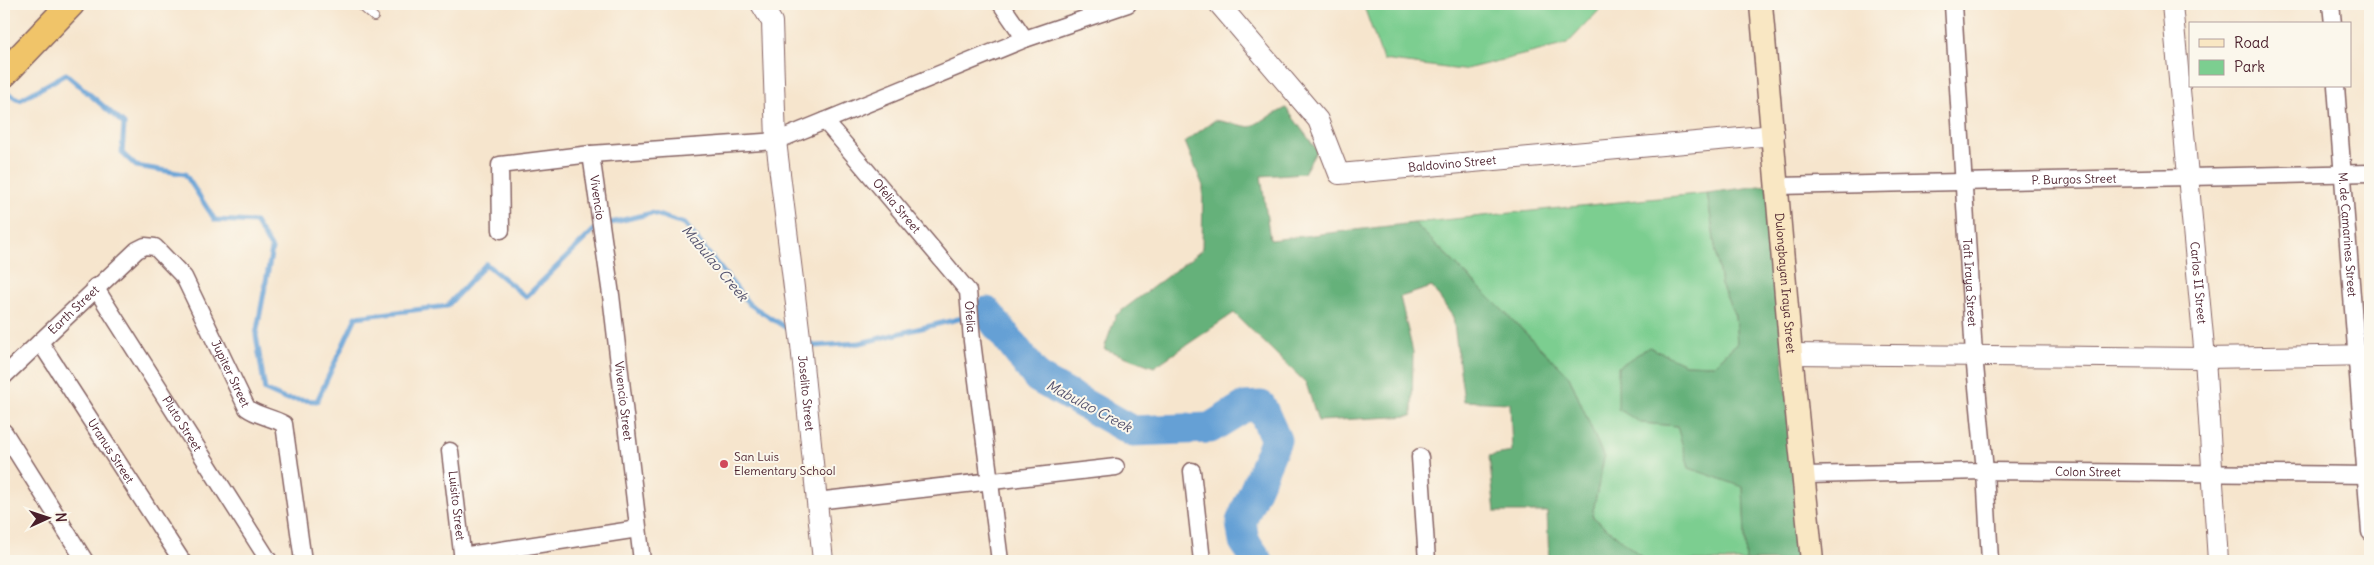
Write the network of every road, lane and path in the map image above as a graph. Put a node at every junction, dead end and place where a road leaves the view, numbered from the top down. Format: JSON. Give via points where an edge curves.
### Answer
{"nodes":[{"id":1,"x":359,"y":4,"type":"edge"},
{"id":2,"x":761,"y":4,"type":"edge"},
{"id":3,"x":1001,"y":4,"type":"edge"},
{"id":4,"x":1128,"y":4,"type":"edge"},
{"id":5,"x":1219,"y":4,"type":"edge"},
{"id":6,"x":1762,"y":4,"type":"edge"},
{"id":7,"x":1953,"y":4,"type":"edge"},
{"id":8,"x":2172,"y":4,"type":"edge"},
{"id":9,"x":2332,"y":4,"type":"edge"},
{"id":10,"x":69,"y":5,"type":"edge"},
{"id":11,"x":374,"y":17,"type":"dead end"},
{"id":12,"x":2333,"y":22,"type":"edge"},
{"id":13,"x":1025,"y":40,"type":"junction"},
{"id":14,"x":4,"y":74,"type":"edge"},
{"id":15,"x":2336,"y":88,"type":"edge"},
{"id":16,"x":825,"y":121,"type":"junction"},
{"id":17,"x":1774,"y":135,"type":"junction"},
{"id":18,"x":776,"y":142,"type":"junction"},
{"id":19,"x":591,"y":154,"type":"junction"},
{"id":20,"x":2370,"y":173,"type":"edge"},
{"id":21,"x":2342,"y":174,"type":"junction"},
{"id":22,"x":2190,"y":177,"type":"junction"},
{"id":23,"x":1962,"y":182,"type":"junction"},
{"id":24,"x":1778,"y":186,"type":"junction"},
{"id":25,"x":501,"y":230,"type":"dead end"},
{"id":26,"x":602,"y":242,"type":"joint"},
{"id":27,"x":146,"y":246,"type":"joint"},
{"id":28,"x":95,"y":287,"type":"junction"},
{"id":29,"x":968,"y":291,"type":"joint"},
{"id":30,"x":40,"y":342,"type":"junction"},
{"id":31,"x":1791,"y":354,"type":"junction"},
{"id":32,"x":2363,"y":354,"type":"edge"},
{"id":33,"x":1974,"y":355,"type":"junction"},
{"id":34,"x":2205,"y":358,"type":"junction"},
{"id":35,"x":4,"y":376,"type":"edge"},
{"id":36,"x":4,"y":432,"type":"edge"},
{"id":37,"x":450,"y":451,"type":"dead end"},
{"id":38,"x":1420,"y":457,"type":"dead end"},
{"id":39,"x":1116,"y":467,"type":"dead end"},
{"id":40,"x":1192,"y":471,"type":"dead end"},
{"id":41,"x":1985,"y":471,"type":"junction"},
{"id":42,"x":2213,"y":474,"type":"junction"},
{"id":43,"x":1804,"y":475,"type":"junction"},
{"id":44,"x":2368,"y":475,"type":"edge"},
{"id":45,"x":990,"y":483,"type":"junction"},
{"id":46,"x":816,"y":501,"type":"junction"},
{"id":47,"x":638,"y":529,"type":"junction"},
{"id":48,"x":2370,"y":532,"type":"edge"},
{"id":49,"x":462,"y":558,"type":"edge"},
{"id":50,"x":85,"y":561,"type":"edge"},
{"id":51,"x":182,"y":561,"type":"edge"},
{"id":52,"x":269,"y":561,"type":"edge"},
{"id":53,"x":303,"y":561,"type":"edge"},
{"id":54,"x":642,"y":561,"type":"edge"},
{"id":55,"x":823,"y":561,"type":"edge"},
{"id":56,"x":1000,"y":561,"type":"edge"},
{"id":57,"x":1202,"y":561,"type":"edge"},
{"id":58,"x":1427,"y":561,"type":"edge"},
{"id":59,"x":1812,"y":561,"type":"edge"},
{"id":60,"x":1990,"y":561,"type":"edge"},
{"id":61,"x":2218,"y":561,"type":"edge"}],
"edges":[{"from":1,"to":11,"type":"lane"},
{"from":2,"to":18,"type":"street","name":"Joselito Street","via":[[772,22]]},
{"from":3,"to":13,"type":"street"},
{"from":4,"to":13,"type":"street"},
{"from":5,"to":17,"type":"street","name":"Baldovino Street","via":[[1318,120],[1339,174]]},
{"from":6,"to":17,"type":"main road","name":"Dulongbayan Iraya Street"},
{"from":7,"to":23,"type":"street","name":"Taft Iraya Street"},
{"from":8,"to":22,"type":"street","name":"Carlos II Street"},
{"from":9,"to":12,"type":"street"},
{"from":10,"to":14,"type":"highway"},
{"from":13,"to":16,"type":"street"},
{"from":15,"to":21,"type":"street","name":"M. de Camarines Street"},
{"from":16,"to":18,"type":"street"},
{"from":16,"to":29,"type":"street","name":"Ofelia Street"},
{"from":17,"to":24,"type":"main road","name":"Dulongbayan Iraya Street"},
{"from":18,"to":19,"type":"street"},
{"from":18,"to":46,"type":"street","name":"Joselito Street"},
{"from":19,"to":25,"type":"street","via":[[500,165]]},
{"from":19,"to":26,"type":"street","name":"Vivencio"},
{"from":20,"to":21,"type":"street","name":"P. Burgos Street"},
{"from":21,"to":22,"type":"street","name":"P. Burgos Street"},
{"from":21,"to":32,"type":"street","name":"M. de Camarines Street"},
{"from":22,"to":23,"type":"street","name":"P. Burgos Street"},
{"from":22,"to":34,"type":"street","name":"Carlos II Street"},
{"from":23,"to":24,"type":"street","name":"P. Burgos Street"},
{"from":23,"to":33,"type":"street","name":"Taft Iraya Street"},
{"from":24,"to":31,"type":"main road","name":"Dulongbayan Iraya Street"},
{"from":26,"to":47,"type":"street","name":"Vivencio Street"},
{"from":27,"to":28,"type":"street","name":"Earth Street","via":[[137,250]]},
{"from":27,"to":53,"type":"street","name":"Jupiter Street","via":[[155,247],[184,278],[247,408],[256,415],[272,417],[284,424]]},
{"from":28,"to":30,"type":"street","name":"Earth Street"},
{"from":28,"to":52,"type":"street","name":"Pluto Street"},
{"from":29,"to":45,"type":"street","name":"Ofelia"},
{"from":30,"to":35,"type":"street","name":"Earth Street"},
{"from":30,"to":51,"type":"street","name":"Uranus Street"},
{"from":31,"to":33,"type":"street"},
{"from":31,"to":43,"type":"main road","name":"Dulongbayan Iraya Street"},
{"from":32,"to":34,"type":"street"},
{"from":32,"to":44,"type":"street","name":"M. de Camarines Street"},
{"from":33,"to":34,"type":"street"},
{"from":33,"to":41,"type":"street","name":"Taft Iraya Street"},
{"from":34,"to":42,"type":"street","name":"Carlos II Street"},
{"from":36,"to":50,"type":"street"},
{"from":37,"to":49,"type":"street","name":"Luisito Street"},
{"from":38,"to":58,"type":"street"},
{"from":39,"to":45,"type":"street"},
{"from":40,"to":57,"type":"street"},
{"from":41,"to":42,"type":"street","name":"Colon Street"},
{"from":41,"to":43,"type":"street","name":"Colon Street"},
{"from":41,"to":60,"type":"street","name":"Taft Iraya Street"},
{"from":42,"to":44,"type":"street","name":"Colon Street"},
{"from":42,"to":61,"type":"street","name":"Carlos II Street"},
{"from":43,"to":59,"type":"main road","name":"Dulongbayan Iraya Street"},
{"from":44,"to":48,"type":"street","name":"M. de Camarines Street"},
{"from":45,"to":46,"type":"street"},
{"from":45,"to":56,"type":"street"},
{"from":46,"to":55,"type":"street","name":"Joselito Street"},
{"from":47,"to":49,"type":"street"},
{"from":47,"to":54,"type":"street","name":"Vivencio Street"}]}
